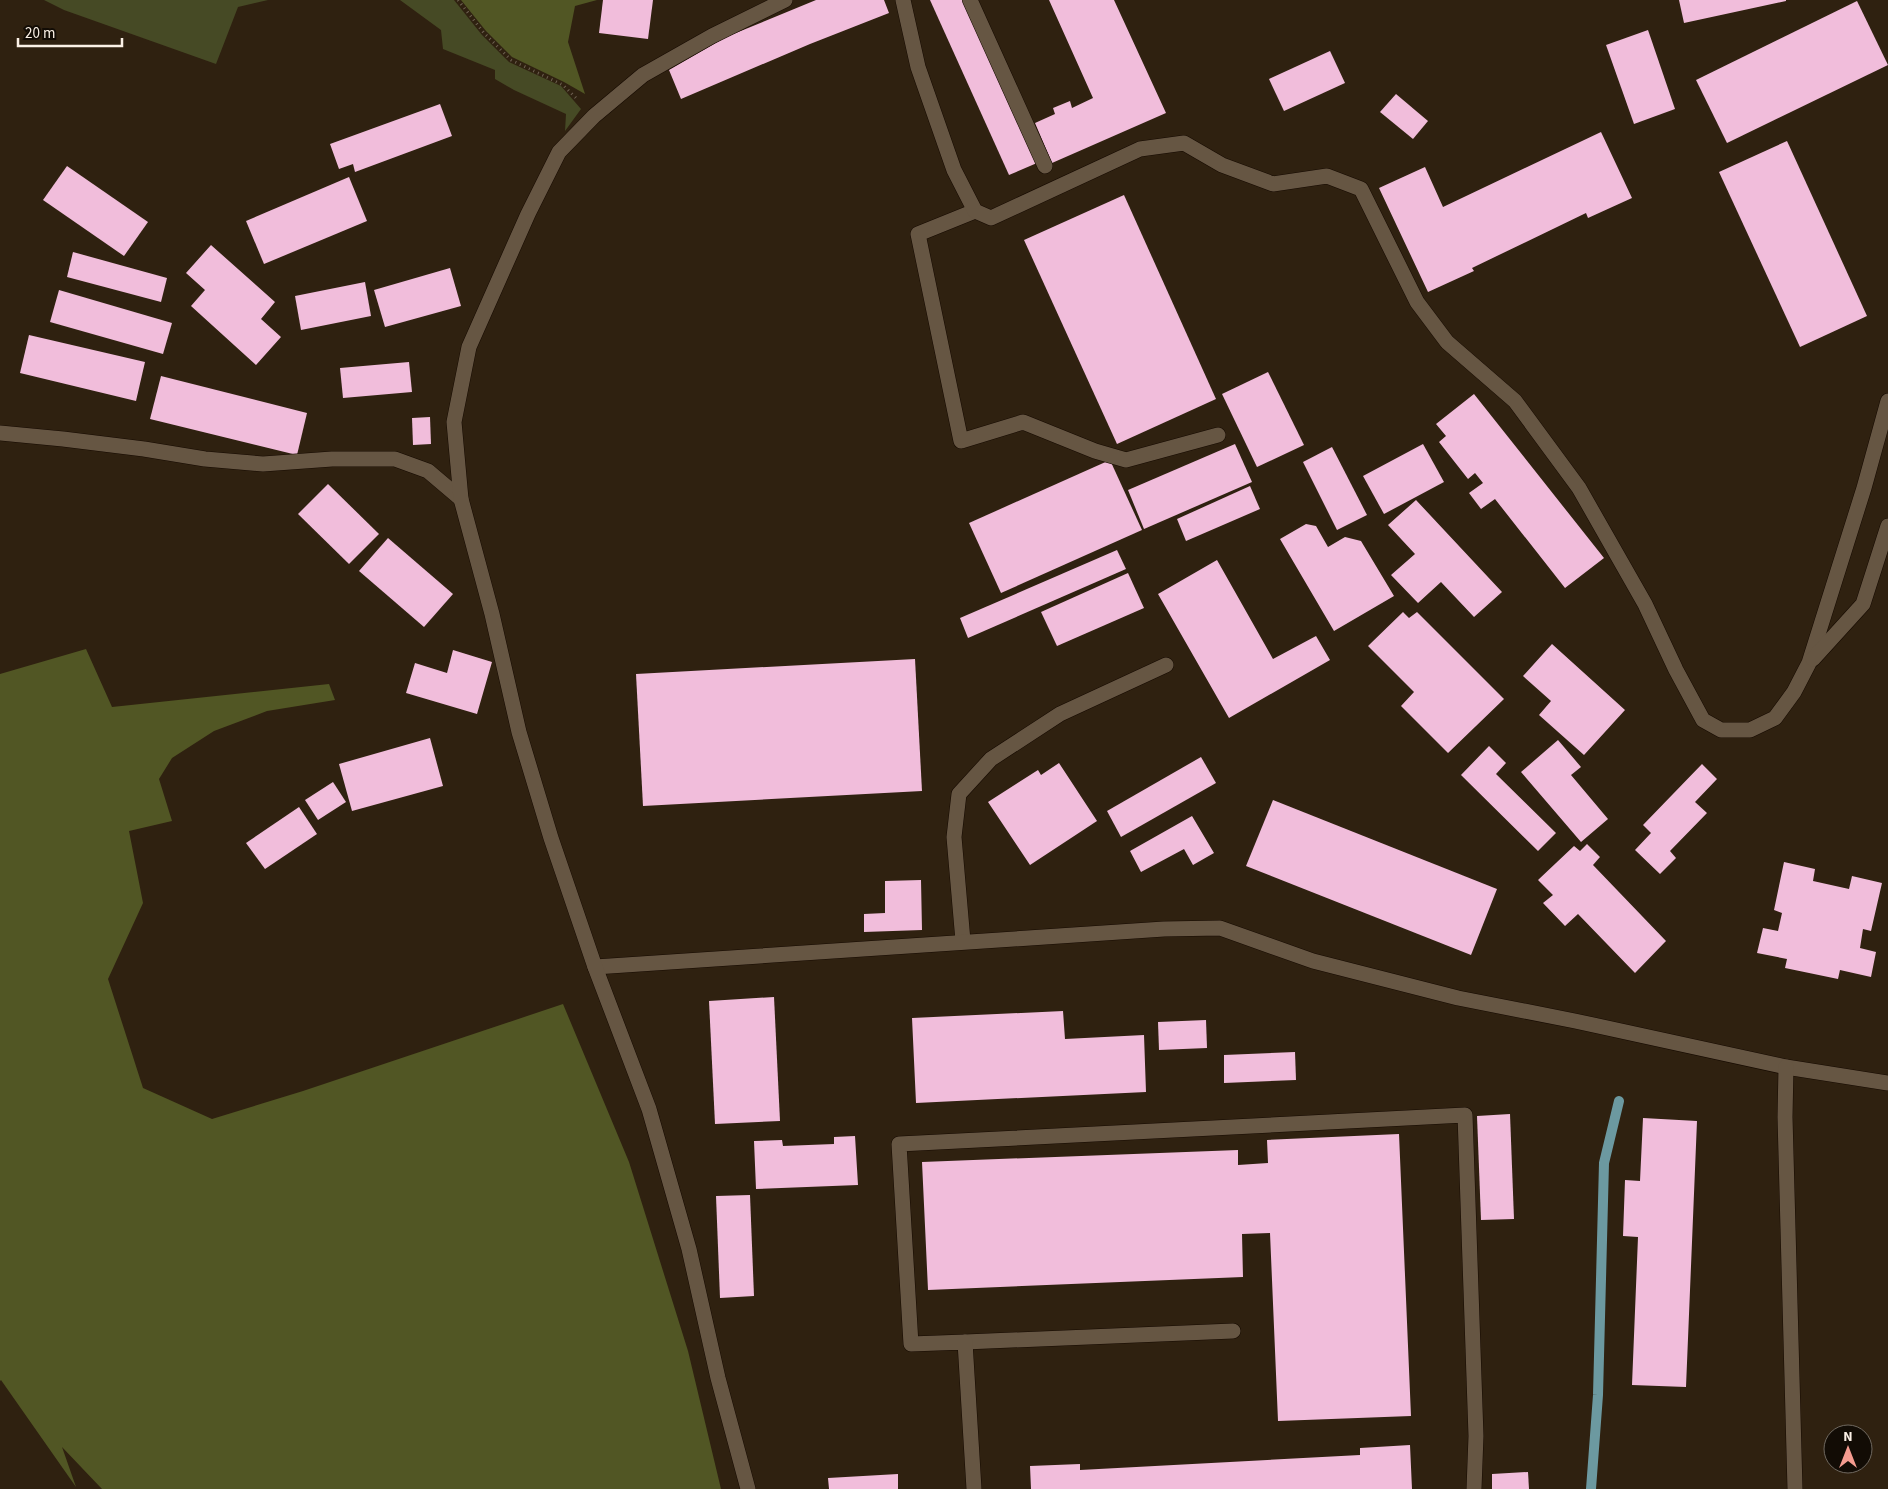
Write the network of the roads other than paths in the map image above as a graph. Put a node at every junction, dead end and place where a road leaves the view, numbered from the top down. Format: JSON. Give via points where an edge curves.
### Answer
{"nodes":[{"id":1,"x":785,"y":0,"type":"edge"},
{"id":2,"x":904,"y":0,"type":"edge"},
{"id":3,"x":970,"y":0,"type":"edge"},
{"id":4,"x":1045,"y":166,"type":"dead end"},
{"id":5,"x":975,"y":211,"type":"junction"},
{"id":6,"x":1888,"y":401,"type":"edge"},
{"id":7,"x":0,"y":433,"type":"edge"},
{"id":8,"x":1218,"y":434,"type":"dead end"},
{"id":9,"x":461,"y":499,"type":"junction"},
{"id":10,"x":1888,"y":526,"type":"edge"},
{"id":11,"x":1809,"y":664,"type":"junction"},
{"id":12,"x":1166,"y":665,"type":"dead end"},
{"id":13,"x":963,"y":941,"type":"junction"},
{"id":14,"x":595,"y":967,"type":"junction"},
{"id":15,"x":1786,"y":1067,"type":"junction"},
{"id":16,"x":1888,"y":1083,"type":"edge"},
{"id":17,"x":1234,"y":1331,"type":"dead end"},
{"id":18,"x":966,"y":1342,"type":"junction"},
{"id":19,"x":748,"y":1489,"type":"edge"},
{"id":20,"x":974,"y":1489,"type":"edge"},
{"id":21,"x":1474,"y":1489,"type":"edge"},
{"id":22,"x":1795,"y":1489,"type":"edge"}],
"edges":[{"from":1,"to":9,"type":"street","via":[[643,75],[594,116],[558,152],[469,348],[454,422]]},
{"from":2,"to":5,"type":"street","via":[[918,67],[954,170]]},
{"from":3,"to":4,"type":"street"},
{"from":5,"to":8,"type":"street","via":[[918,234],[960,441],[1024,422],[1126,460]]},
{"from":5,"to":11,"type":"street","via":[[991,218],[1140,149],[1184,143],[1222,165],[1274,184],[1326,176],[1361,189],[1417,302],[1447,342],[1515,401],[1579,488],[1645,604],[1703,720],[1721,730],[1750,730],[1775,718]]},
{"from":6,"to":11,"type":"street"},
{"from":7,"to":9,"type":"street","via":[[263,464],[395,459],[428,471]]},
{"from":9,"to":14,"type":"street","via":[[519,732]]},
{"from":10,"to":11,"type":"street","via":[[1862,604]]},
{"from":12,"to":13,"type":"street","via":[[1060,714],[991,759],[959,794],[954,837]]},
{"from":13,"to":14,"type":"street"},
{"from":13,"to":15,"type":"street","via":[[1220,928],[1313,961],[1458,998]]},
{"from":14,"to":19,"type":"street","via":[[652,1118],[689,1249],[718,1378]]},
{"from":15,"to":16,"type":"street"},
{"from":15,"to":22,"type":"street"},
{"from":17,"to":18,"type":"street"},
{"from":18,"to":20,"type":"street"},
{"from":18,"to":21,"type":"street","via":[[911,1344],[899,1144],[1466,1115],[1476,1436]]}]}
